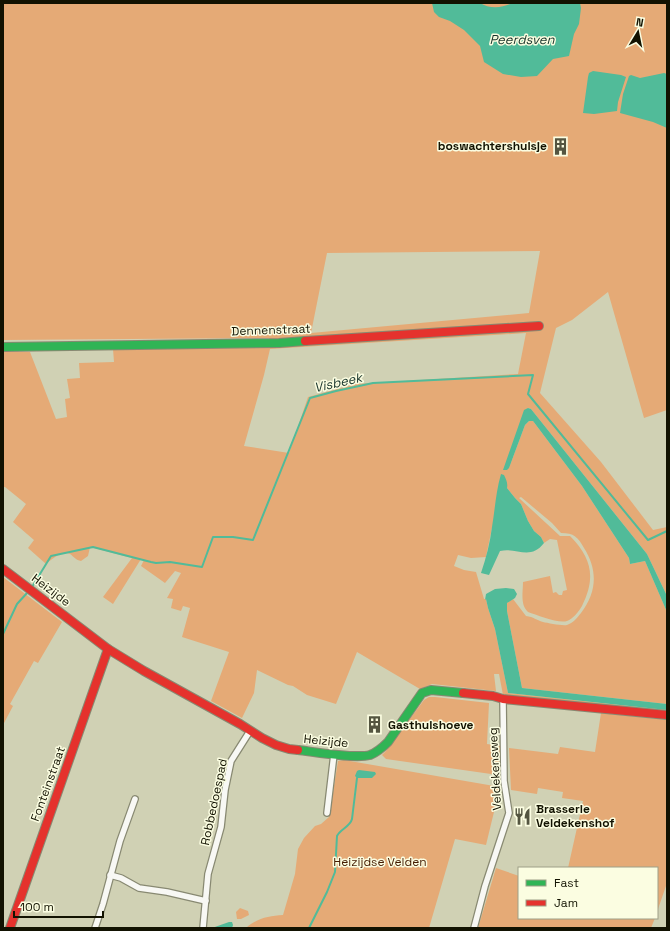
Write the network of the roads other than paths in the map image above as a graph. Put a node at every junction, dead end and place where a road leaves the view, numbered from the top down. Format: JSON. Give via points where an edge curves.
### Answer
{"nodes":[{"id":1,"x":539,"y":326,"type":"dead end"},
{"id":2,"x":3,"y":347,"type":"edge"},
{"id":3,"x":3,"y":569,"type":"edge"},
{"id":4,"x":108,"y":649,"type":"junction"},
{"id":5,"x":502,"y":699,"type":"junction"},
{"id":6,"x":667,"y":715,"type":"edge"},
{"id":7,"x":250,"y":731,"type":"junction"},
{"id":8,"x":334,"y":754,"type":"junction"},
{"id":9,"x":136,"y":799,"type":"dead end"},
{"id":10,"x":328,"y":813,"type":"dead end"},
{"id":11,"x":110,"y":875,"type":"junction"},
{"id":12,"x":206,"y":901,"type":"junction"},
{"id":13,"x":10,"y":928,"type":"edge"},
{"id":14,"x":96,"y":928,"type":"edge"},
{"id":15,"x":203,"y":928,"type":"edge"},
{"id":16,"x":474,"y":928,"type":"edge"}],
"edges":[{"from":1,"to":2,"type":"street","name":"Dennenstraat","via":[[279,343]]},
{"from":3,"to":4,"type":"street","name":"Heizijde"},
{"from":4,"to":7,"type":"street","name":"Heizijde"},
{"from":4,"to":13,"type":"street","name":"Fonteinstraat"},
{"from":5,"to":6,"type":"street","name":"Heizijde"},
{"from":5,"to":8,"type":"street","name":"Heizijde","via":[[431,690],[422,693],[403,722],[379,751],[361,756]]},
{"from":5,"to":16,"type":"street","name":"Veldekensweg","via":[[504,781],[509,813]]},
{"from":7,"to":8,"type":"street","name":"Heizijde","via":[[289,749]]},
{"from":7,"to":12,"type":"street","name":"Robbedoespad","via":[[231,761],[221,827],[208,874]]},
{"from":8,"to":10,"type":"street"},
{"from":9,"to":11,"type":"street"},
{"from":11,"to":12,"type":"street","via":[[139,888]]},
{"from":11,"to":14,"type":"street"},
{"from":12,"to":15,"type":"street","name":"Robbedoespad"}]}
